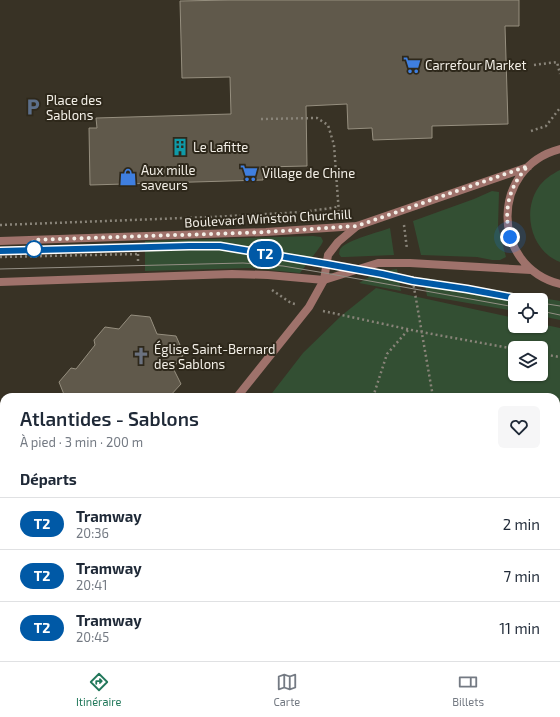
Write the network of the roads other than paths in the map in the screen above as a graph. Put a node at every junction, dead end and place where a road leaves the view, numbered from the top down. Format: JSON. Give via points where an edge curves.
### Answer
{"nodes":[{"id":1,"x":560,"y":149,"type":"edge"},
{"id":2,"x":528,"y":166,"type":"junction"},
{"id":3,"x":357,"y":226,"type":"junction"},
{"id":4,"x":0,"y":241,"type":"edge"},
{"id":5,"x":531,"y":270,"type":"junction"},
{"id":6,"x":324,"y":280,"type":"junction"},
{"id":7,"x":0,"y":282,"type":"edge"},
{"id":8,"x":560,"y":284,"type":"edge"},
{"id":9,"x":240,"y":393,"type":"edge"}],
"edges":[{"from":1,"to":2,"type":"street","via":[[544,155]]},
{"from":2,"to":3,"type":"street","name":"Boulevard Winston Churchill"},
{"from":2,"to":5,"type":"street","via":[[511,193],[507,218],[514,248]]},
{"from":3,"to":4,"type":"street","name":"Boulevard Winston Churchill","via":[[228,234]]},
{"from":3,"to":6,"type":"street","via":[[338,242],[328,255]]},
{"from":5,"to":6,"type":"street","via":[[410,262],[378,264]]},
{"from":5,"to":8,"type":"street","via":[[544,279]]},
{"from":6,"to":7,"type":"street","via":[[232,274]]},
{"from":6,"to":9,"type":"street","via":[[310,307]]}]}
